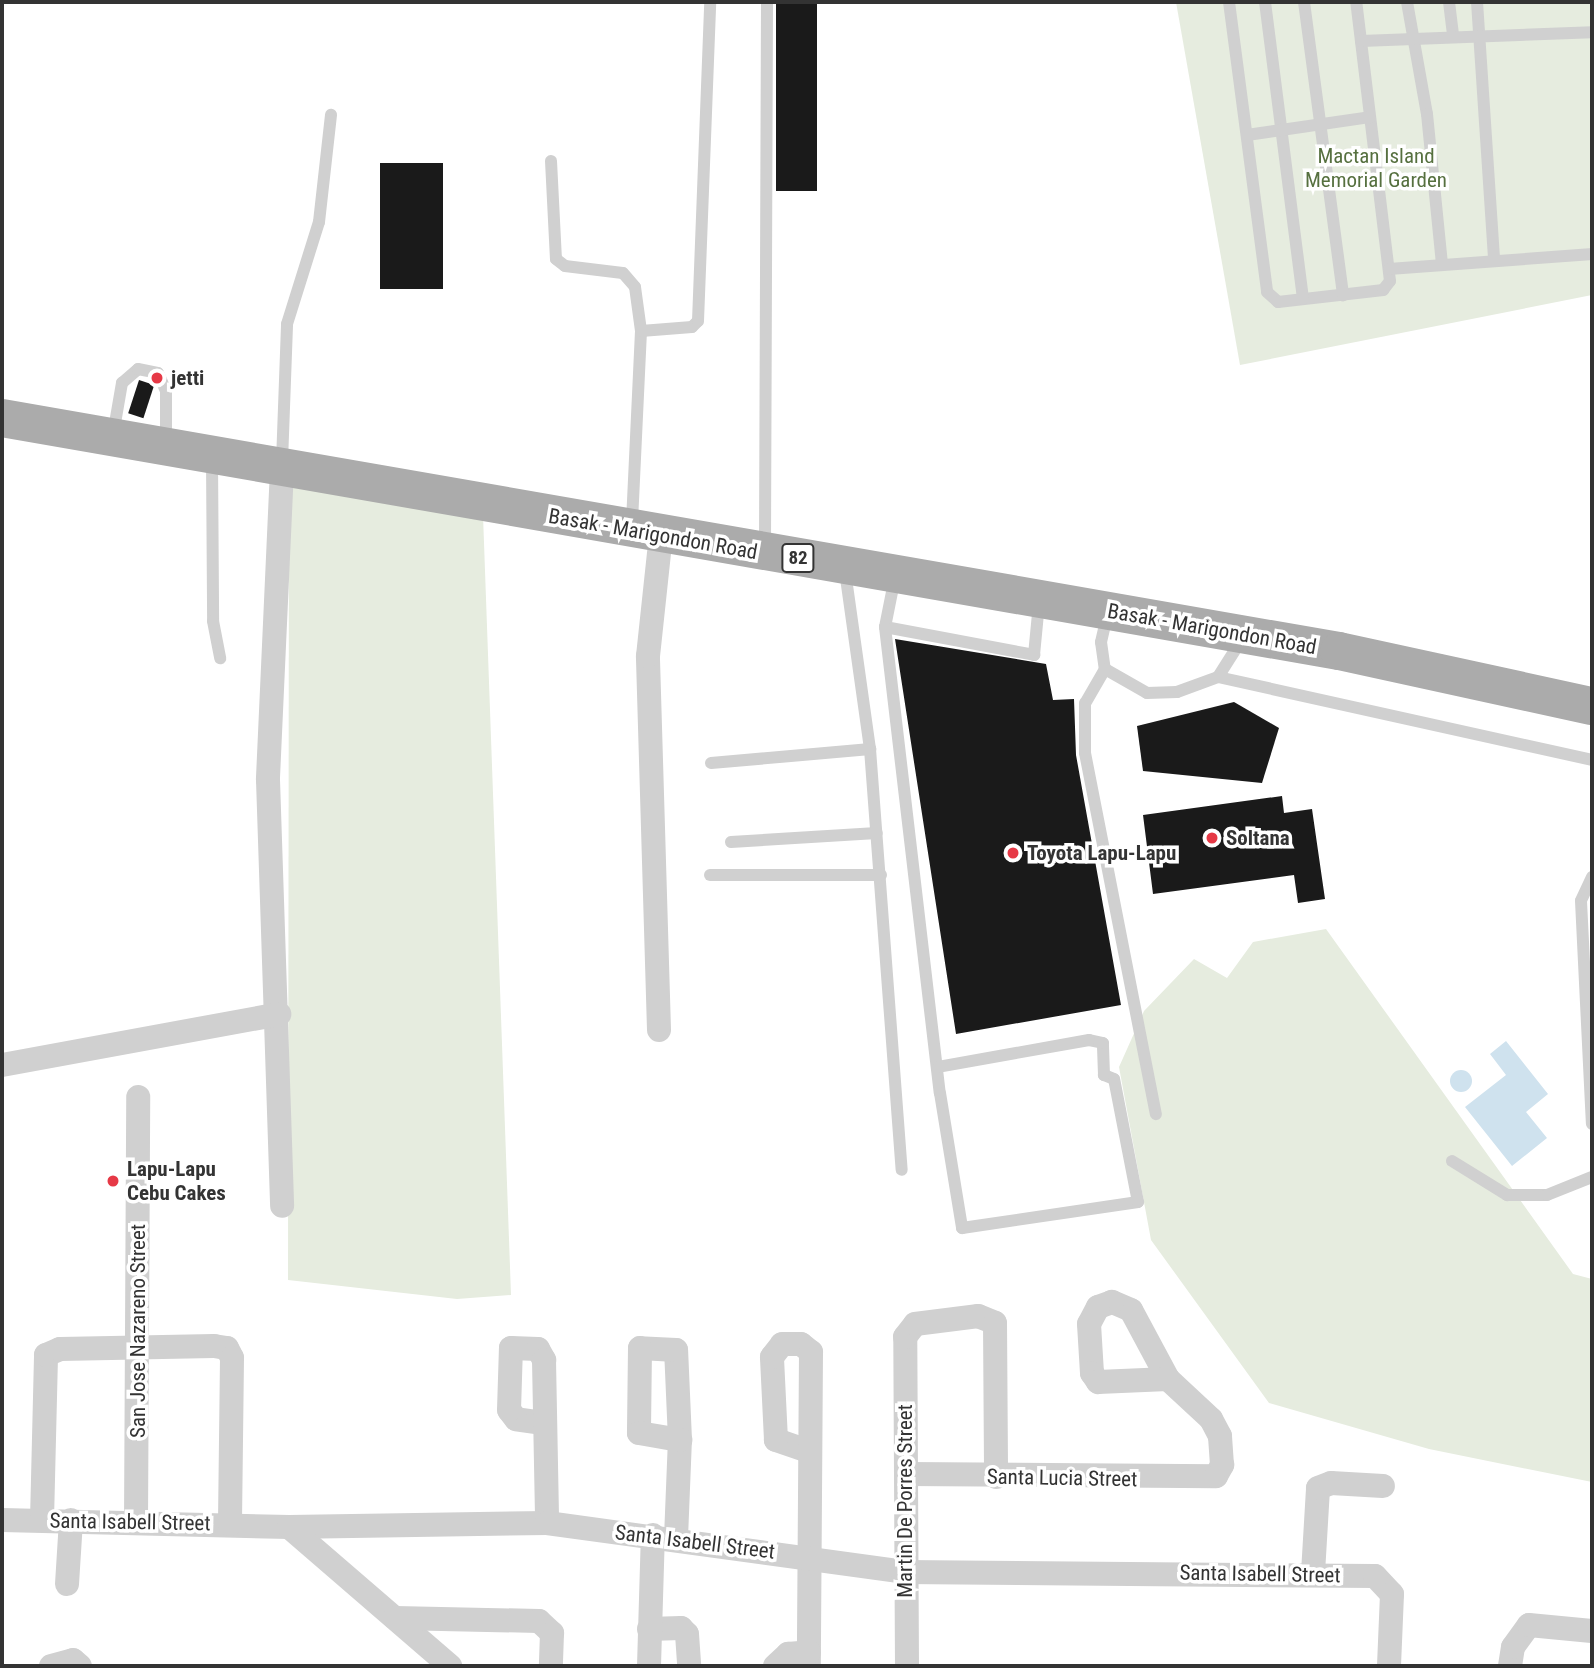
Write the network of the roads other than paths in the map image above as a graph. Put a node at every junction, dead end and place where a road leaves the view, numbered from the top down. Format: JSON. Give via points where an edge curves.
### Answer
{"nodes":[{"id":1,"x":709,"y":2,"type":"edge"},
{"id":2,"x":767,"y":2,"type":"edge"},
{"id":3,"x":1229,"y":2,"type":"edge"},
{"id":4,"x":1265,"y":2,"type":"edge"},
{"id":5,"x":1304,"y":2,"type":"edge"},
{"id":6,"x":1356,"y":2,"type":"edge"},
{"id":7,"x":1407,"y":2,"type":"edge"},
{"id":8,"x":1449,"y":2,"type":"edge"},
{"id":9,"x":1477,"y":2,"type":"edge"},
{"id":10,"x":1479,"y":32,"type":"junction"},
{"id":11,"x":1592,"y":32,"type":"edge"},
{"id":12,"x":1453,"y":34,"type":"junction"},
{"id":13,"x":1412,"y":39,"type":"junction"},
{"id":14,"x":1361,"y":41,"type":"junction"},
{"id":15,"x":331,"y":115,"type":"dead end"},
{"id":16,"x":1370,"y":117,"type":"junction"},
{"id":17,"x":1324,"y":124,"type":"junction"},
{"id":18,"x":1282,"y":131,"type":"junction"},
{"id":19,"x":1247,"y":135,"type":"junction"},
{"id":20,"x":551,"y":161,"type":"dead end"},
{"id":21,"x":1592,"y":254,"type":"edge"},
{"id":22,"x":1494,"y":259,"type":"junction"},
{"id":23,"x":1441,"y":264,"type":"junction"},
{"id":24,"x":1389,"y":270,"type":"junction"},
{"id":25,"x":1343,"y":295,"type":"junction"},
{"id":26,"x":1303,"y":299,"type":"junction"},
{"id":27,"x":641,"y":331,"type":"junction"},
{"id":28,"x":2,"y":418,"type":"edge"},
{"id":29,"x":112,"y":439,"type":"junction"},
{"id":30,"x":166,"y":447,"type":"junction"},
{"id":31,"x":212,"y":456,"type":"junction"},
{"id":32,"x":282,"y":470,"type":"junction"},
{"id":33,"x":647,"y":533,"type":"junction"},
{"id":34,"x":765,"y":553,"type":"junction"},
{"id":35,"x":845,"y":566,"type":"junction"},
{"id":36,"x":895,"y":576,"type":"junction"},
{"id":37,"x":1039,"y":600,"type":"junction"},
{"id":38,"x":1108,"y":612,"type":"junction"},
{"id":39,"x":885,"y":626,"type":"junction"},
{"id":40,"x":1243,"y":635,"type":"junction"},
{"id":41,"x":220,"y":658,"type":"dead end"},
{"id":42,"x":1105,"y":669,"type":"junction"},
{"id":43,"x":1219,"y":677,"type":"junction"},
{"id":44,"x":1592,"y":706,"type":"edge"},
{"id":45,"x":870,"y":749,"type":"junction"},
{"id":46,"x":1592,"y":760,"type":"edge"},
{"id":47,"x":711,"y":763,"type":"dead end"},
{"id":48,"x":877,"y":833,"type":"junction"},
{"id":49,"x":730,"y":842,"type":"dead end"},
{"id":50,"x":710,"y":875,"type":"dead end"},
{"id":51,"x":881,"y":875,"type":"junction"},
{"id":52,"x":1592,"y":877,"type":"edge"},
{"id":53,"x":279,"y":1014,"type":"junction"},
{"id":54,"x":659,"y":1030,"type":"dead end"},
{"id":55,"x":2,"y":1065,"type":"edge"},
{"id":56,"x":938,"y":1067,"type":"junction"},
{"id":57,"x":138,"y":1097,"type":"dead end"},
{"id":58,"x":1156,"y":1114,"type":"dead end"},
{"id":59,"x":1592,"y":1124,"type":"edge"},
{"id":60,"x":1452,"y":1161,"type":"dead end"},
{"id":61,"x":902,"y":1170,"type":"dead end"},
{"id":62,"x":1592,"y":1177,"type":"edge"},
{"id":63,"x":282,"y":1206,"type":"dead end"},
{"id":64,"x":139,"y":1348,"type":"junction"},
{"id":65,"x":1168,"y":1380,"type":"dead end"},
{"id":66,"x":543,"y":1423,"type":"dead end"},
{"id":67,"x":680,"y":1440,"type":"dead end"},
{"id":68,"x":808,"y":1451,"type":"dead end"},
{"id":69,"x":907,"y":1474,"type":"junction"},
{"id":70,"x":996,"y":1477,"type":"junction"},
{"id":71,"x":1383,"y":1486,"type":"dead end"},
{"id":72,"x":2,"y":1520,"type":"edge"},
{"id":73,"x":42,"y":1520,"type":"junction"},
{"id":74,"x":71,"y":1520,"type":"junction"},
{"id":75,"x":136,"y":1523,"type":"junction"},
{"id":76,"x":547,"y":1523,"type":"junction"},
{"id":77,"x":230,"y":1524,"type":"junction"},
{"id":78,"x":289,"y":1527,"type":"junction"},
{"id":79,"x":664,"y":1537,"type":"junction"},
{"id":80,"x":810,"y":1557,"type":"junction"},
{"id":81,"x":903,"y":1572,"type":"junction"},
{"id":82,"x":1313,"y":1573,"type":"junction"},
{"id":83,"x":67,"y":1584,"type":"dead end"},
{"id":84,"x":395,"y":1618,"type":"junction"},
{"id":85,"x":649,"y":1629,"type":"junction"},
{"id":86,"x":1592,"y":1631,"type":"edge"},
{"id":87,"x":809,"y":1659,"type":"edge"},
{"id":88,"x":51,"y":1666,"type":"edge"},
{"id":89,"x":80,"y":1666,"type":"edge"},
{"id":90,"x":450,"y":1666,"type":"edge"},
{"id":91,"x":551,"y":1666,"type":"edge"},
{"id":92,"x":649,"y":1666,"type":"edge"},
{"id":93,"x":689,"y":1666,"type":"edge"},
{"id":94,"x":775,"y":1666,"type":"edge"},
{"id":95,"x":907,"y":1666,"type":"edge"},
{"id":96,"x":1389,"y":1666,"type":"edge"},
{"id":97,"x":1510,"y":1666,"type":"edge"}],
"edges":[{"from":1,"to":27,"type":"lane","via":[[698,321],[692,327]]},
{"from":2,"to":34,"type":"lane"},
{"from":3,"to":19,"type":"lane"},
{"from":4,"to":18,"type":"lane"},
{"from":5,"to":17,"type":"lane"},
{"from":6,"to":14,"type":"lane"},
{"from":7,"to":13,"type":"lane"},
{"from":8,"to":12,"type":"lane"},
{"from":9,"to":10,"type":"lane"},
{"from":10,"to":11,"type":"lane"},
{"from":10,"to":12,"type":"lane"},
{"from":10,"to":22,"type":"lane"},
{"from":12,"to":13,"type":"lane"},
{"from":13,"to":14,"type":"lane"},
{"from":13,"to":23,"type":"lane","via":[[1427,114]]},
{"from":14,"to":16,"type":"lane"},
{"from":15,"to":32,"type":"lane","via":[[319,222],[287,324]]},
{"from":16,"to":17,"type":"lane"},
{"from":16,"to":24,"type":"lane"},
{"from":17,"to":18,"type":"lane"},
{"from":17,"to":25,"type":"lane"},
{"from":18,"to":19,"type":"lane"},
{"from":18,"to":26,"type":"lane"},
{"from":19,"to":26,"type":"lane","via":[[1267,292],[1278,302]]},
{"from":20,"to":27,"type":"lane","via":[[556,259],[629,276]]},
{"from":21,"to":22,"type":"lane"},
{"from":22,"to":23,"type":"lane"},
{"from":23,"to":24,"type":"lane"},
{"from":24,"to":25,"type":"lane","via":[[1383,290]]},
{"from":25,"to":26,"type":"lane"},
{"from":27,"to":33,"type":"lane"},
{"from":28,"to":29,"type":"main road","name":"Basak - Marigondon Road","number":"82"},
{"from":29,"to":30,"type":"main road","name":"Basak - Marigondon Road","number":"82"},
{"from":29,"to":30,"type":"lane","via":[[122,383],[138,369],[158,373],[166,391]]},
{"from":30,"to":31,"type":"main road","name":"Basak - Marigondon Road","number":"82"},
{"from":31,"to":32,"type":"main road","name":"Basak - Marigondon Road","number":"82"},
{"from":31,"to":41,"type":"lane","via":[[213,621]]},
{"from":32,"to":33,"type":"main road","name":"Basak - Marigondon Road","number":"82"},
{"from":32,"to":53,"type":"street","via":[[268,780]]},
{"from":33,"to":34,"type":"main road","name":"Basak - Marigondon Road","number":"82"},
{"from":33,"to":54,"type":"street"},
{"from":34,"to":35,"type":"main road","name":"Basak - Marigondon Road","number":"82"},
{"from":35,"to":36,"type":"main road","name":"Basak - Marigondon Road","number":"82"},
{"from":35,"to":45,"type":"lane"},
{"from":36,"to":37,"type":"main road","name":"Basak - Marigondon Road","number":"82"},
{"from":36,"to":39,"type":"lane"},
{"from":37,"to":38,"type":"main road","name":"Basak - Marigondon Road","number":"82"},
{"from":37,"to":39,"type":"lane","via":[[1034,654]]},
{"from":38,"to":40,"type":"main road","name":"Basak - Marigondon Road","number":"82"},
{"from":38,"to":42,"type":"lane","via":[[1101,642]]},
{"from":39,"to":56,"type":"lane"},
{"from":40,"to":43,"type":"lane"},
{"from":40,"to":44,"type":"main road","name":"Basak - Marigondon Road","number":"82"},
{"from":42,"to":43,"type":"lane","via":[[1147,693],[1177,692]]},
{"from":42,"to":58,"type":"lane","via":[[1085,703],[1085,753]]},
{"from":43,"to":46,"type":"lane"},
{"from":45,"to":47,"type":"lane"},
{"from":45,"to":48,"type":"lane"},
{"from":48,"to":49,"type":"lane"},
{"from":48,"to":51,"type":"lane"},
{"from":50,"to":51,"type":"lane"},
{"from":51,"to":61,"type":"lane"},
{"from":52,"to":59,"type":"lane","via":[[1580,901]]},
{"from":53,"to":55,"type":"street"},
{"from":53,"to":63,"type":"street"},
{"from":56,"to":56,"type":"lane","via":[[962,1228],[1138,1202],[1114,1079],[1104,1075],[1103,1043],[1089,1040]]},
{"from":57,"to":64,"type":"street","name":"San Jose Nazareno Street"},
{"from":60,"to":62,"type":"lane","via":[[1507,1195],[1547,1195]]},
{"from":64,"to":73,"type":"street","via":[[46,1355]]},
{"from":64,"to":75,"type":"street","name":"San Jose Nazareno Street"},
{"from":64,"to":77,"type":"street","via":[[228,1348]]},
{"from":65,"to":70,"type":"street","name":"Santa Lucia Street","via":[[1216,1428],[1222,1465],[1216,1476]]},
{"from":66,"to":76,"type":"street"},
{"from":67,"to":79,"type":"street"},
{"from":68,"to":80,"type":"street"},
{"from":69,"to":70,"type":"street","name":"Santa Lucia Street"},
{"from":69,"to":70,"type":"street","name":"Martin De Porres Street","via":[[905,1336],[915,1324],[978,1316],[995,1323]]},
{"from":69,"to":81,"type":"street","name":"Martin De Porres Street"},
{"from":71,"to":82,"type":"street","via":[[1331,1483],[1318,1488]]},
{"from":72,"to":73,"type":"street","name":"Santa Isabell Street"},
{"from":73,"to":74,"type":"street","name":"Santa Isabell Street"},
{"from":74,"to":75,"type":"street","name":"Santa Isabell Street"},
{"from":74,"to":83,"type":"street"},
{"from":75,"to":77,"type":"street","name":"Santa Isabell Street"},
{"from":76,"to":78,"type":"street","name":"Santa Isabell Street"},
{"from":76,"to":79,"type":"street","name":"Santa Isabell Street"},
{"from":77,"to":78,"type":"street","name":"Santa Isabell Street"},
{"from":78,"to":84,"type":"street"},
{"from":79,"to":80,"type":"street","name":"Santa Isabell Street"},
{"from":79,"to":85,"type":"street"},
{"from":80,"to":81,"type":"street","name":"Santa Isabell Street"},
{"from":80,"to":87,"type":"street"},
{"from":81,"to":82,"type":"street","name":"Santa Isabell Street"},
{"from":81,"to":95,"type":"street","name":"Martin De Porres Street"},
{"from":82,"to":96,"type":"street","name":"Santa Isabell Street","via":[[1387,1581],[1392,1594]]},
{"from":84,"to":90,"type":"street"},
{"from":84,"to":91,"type":"street","via":[[539,1621],[552,1633]]},
{"from":85,"to":92,"type":"street"},
{"from":85,"to":93,"type":"street","via":[[681,1628],[687,1634]]},
{"from":86,"to":97,"type":"street","via":[[1529,1625],[1513,1647]]},
{"from":87,"to":94,"type":"street","via":[[788,1654]]},
{"from":88,"to":89,"type":"street","via":[[72,1660]]}]}
